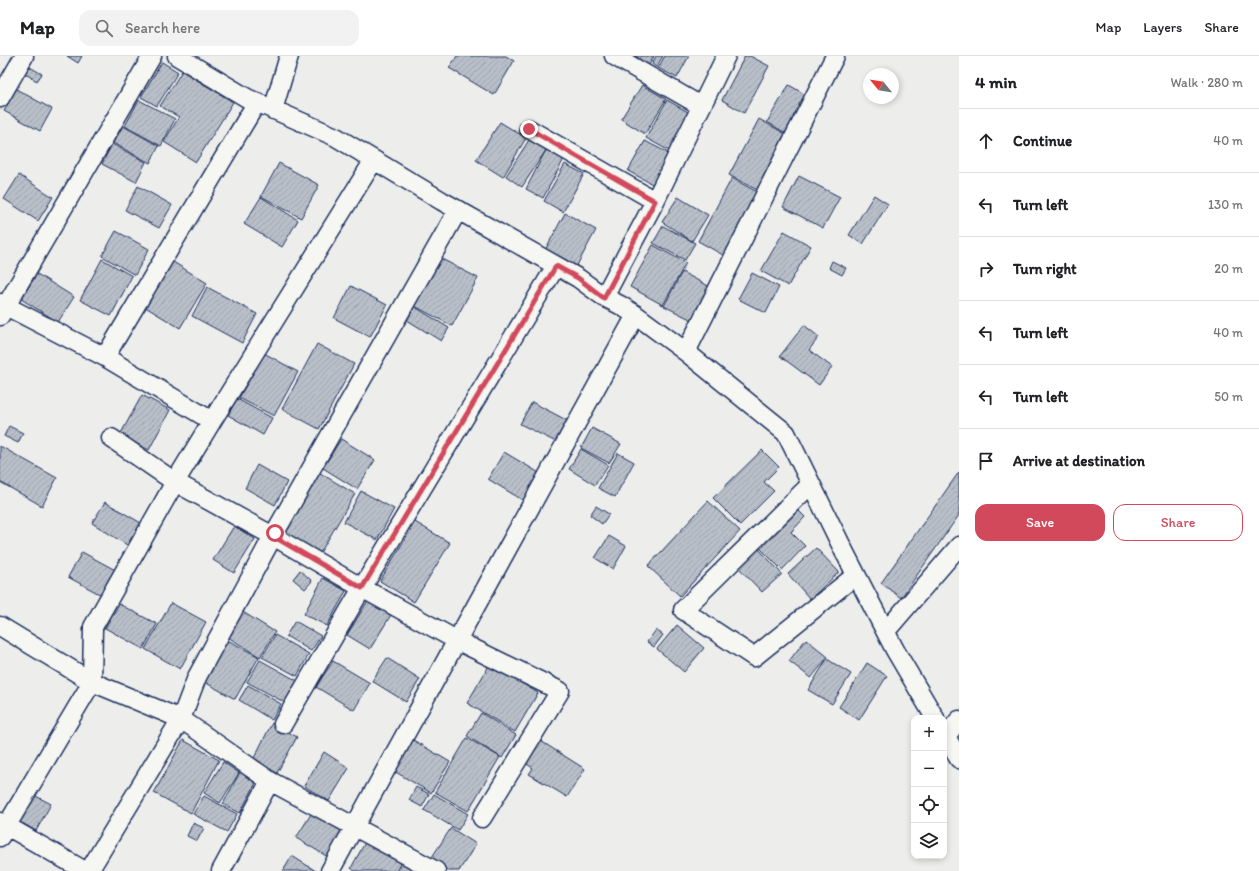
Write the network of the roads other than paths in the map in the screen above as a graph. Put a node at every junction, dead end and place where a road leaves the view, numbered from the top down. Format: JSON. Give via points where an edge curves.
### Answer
{"nodes":[{"id":1,"x":24,"y":56,"type":"edge"},
{"id":2,"x":152,"y":56,"type":"edge"},
{"id":3,"x":177,"y":56,"type":"edge"},
{"id":4,"x":289,"y":56,"type":"edge"},
{"id":5,"x":614,"y":56,"type":"edge"},
{"id":6,"x":726,"y":56,"type":"edge"},
{"id":7,"x":835,"y":56,"type":"edge"},
{"id":8,"x":0,"y":98,"type":"edge"},
{"id":9,"x":265,"y":106,"type":"junction"},
{"id":10,"x":702,"y":106,"type":"junction"},
{"id":11,"x":529,"y":129,"type":"dead end"},
{"id":12,"x":374,"y":160,"type":"junction"},
{"id":13,"x":655,"y":201,"type":"junction"},
{"id":14,"x":458,"y":210,"type":"junction"},
{"id":15,"x":556,"y":266,"type":"junction"},
{"id":16,"x":604,"y":298,"type":"junction"},
{"id":17,"x":2,"y":309,"type":"edge"},
{"id":18,"x":636,"y":315,"type":"junction"},
{"id":19,"x":686,"y":352,"type":"junction"},
{"id":20,"x":105,"y":357,"type":"junction"},
{"id":21,"x":212,"y":421,"type":"junction"},
{"id":22,"x":112,"y":438,"type":"dead end"},
{"id":23,"x":175,"y":482,"type":"junction"},
{"id":24,"x":811,"y":484,"type":"junction"},
{"id":25,"x":273,"y":536,"type":"junction"},
{"id":26,"x":959,"y":546,"type":"edge"},
{"id":27,"x":856,"y":575,"type":"junction"},
{"id":28,"x":362,"y":588,"type":"junction"},
{"id":29,"x":0,"y":626,"type":"edge"},
{"id":30,"x":886,"y":631,"type":"junction"},
{"id":31,"x":458,"y":641,"type":"junction"},
{"id":32,"x":92,"y":682,"type":"junction"},
{"id":33,"x":933,"y":715,"type":"edge"},
{"id":34,"x":181,"y":719,"type":"junction"},
{"id":35,"x":959,"y":720,"type":"edge"},
{"id":36,"x":283,"y":724,"type":"dead end"},
{"id":37,"x":947,"y":732,"type":"edge"},
{"id":38,"x":947,"y":738,"type":"edge"},
{"id":39,"x":959,"y":759,"type":"edge"},
{"id":40,"x":270,"y":781,"type":"junction"},
{"id":41,"x":482,"y":818,"type":"dead end"},
{"id":42,"x":355,"y":826,"type":"junction"},
{"id":43,"x":2,"y":828,"type":"edge"},
{"id":44,"x":85,"y":871,"type":"edge"},
{"id":45,"x":89,"y":871,"type":"edge"},
{"id":46,"x":220,"y":871,"type":"edge"},
{"id":47,"x":330,"y":871,"type":"edge"},
{"id":48,"x":436,"y":871,"type":"edge"}],
"edges":[{"from":1,"to":8,"type":"street"},
{"from":2,"to":17,"type":"street"},
{"from":3,"to":9,"type":"street"},
{"from":4,"to":9,"type":"street"},
{"from":5,"to":10,"type":"street"},
{"from":6,"to":10,"type":"street"},
{"from":7,"to":19,"type":"street"},
{"from":9,"to":12,"type":"street","via":[[336,137]]},
{"from":9,"to":20,"type":"street"},
{"from":10,"to":13,"type":"street"},
{"from":11,"to":13,"type":"street"},
{"from":12,"to":14,"type":"street"},
{"from":12,"to":21,"type":"street"},
{"from":13,"to":16,"type":"street"},
{"from":14,"to":15,"type":"street"},
{"from":14,"to":25,"type":"street"},
{"from":15,"to":16,"type":"street","via":[[578,278]]},
{"from":15,"to":28,"type":"street"},
{"from":16,"to":18,"type":"street"},
{"from":17,"to":20,"type":"street"},
{"from":18,"to":19,"type":"street"},
{"from":18,"to":31,"type":"street"},
{"from":19,"to":24,"type":"street","via":[[786,433]]},
{"from":20,"to":21,"type":"street"},
{"from":21,"to":23,"type":"street"},
{"from":22,"to":23,"type":"street"},
{"from":23,"to":25,"type":"street"},
{"from":23,"to":32,"type":"street","via":[[93,627]]},
{"from":24,"to":27,"type":"street"},
{"from":24,"to":27,"type":"street","via":[[683,610],[754,657]]},
{"from":25,"to":28,"type":"street"},
{"from":25,"to":34,"type":"street","via":[[197,677]]},
{"from":26,"to":30,"type":"street"},
{"from":27,"to":30,"type":"street"},
{"from":28,"to":31,"type":"street"},
{"from":28,"to":36,"type":"street"},
{"from":29,"to":32,"type":"street"},
{"from":30,"to":33,"type":"street"},
{"from":31,"to":41,"type":"street","via":[[560,691]]},
{"from":31,"to":42,"type":"street"},
{"from":32,"to":34,"type":"street"},
{"from":32,"to":43,"type":"street"},
{"from":34,"to":40,"type":"street"},
{"from":34,"to":45,"type":"street"},
{"from":35,"to":37,"type":"street"},
{"from":38,"to":39,"type":"street"},
{"from":40,"to":42,"type":"street"},
{"from":40,"to":46,"type":"street"},
{"from":42,"to":47,"type":"street"},
{"from":42,"to":48,"type":"street"},
{"from":43,"to":44,"type":"street"}]}
